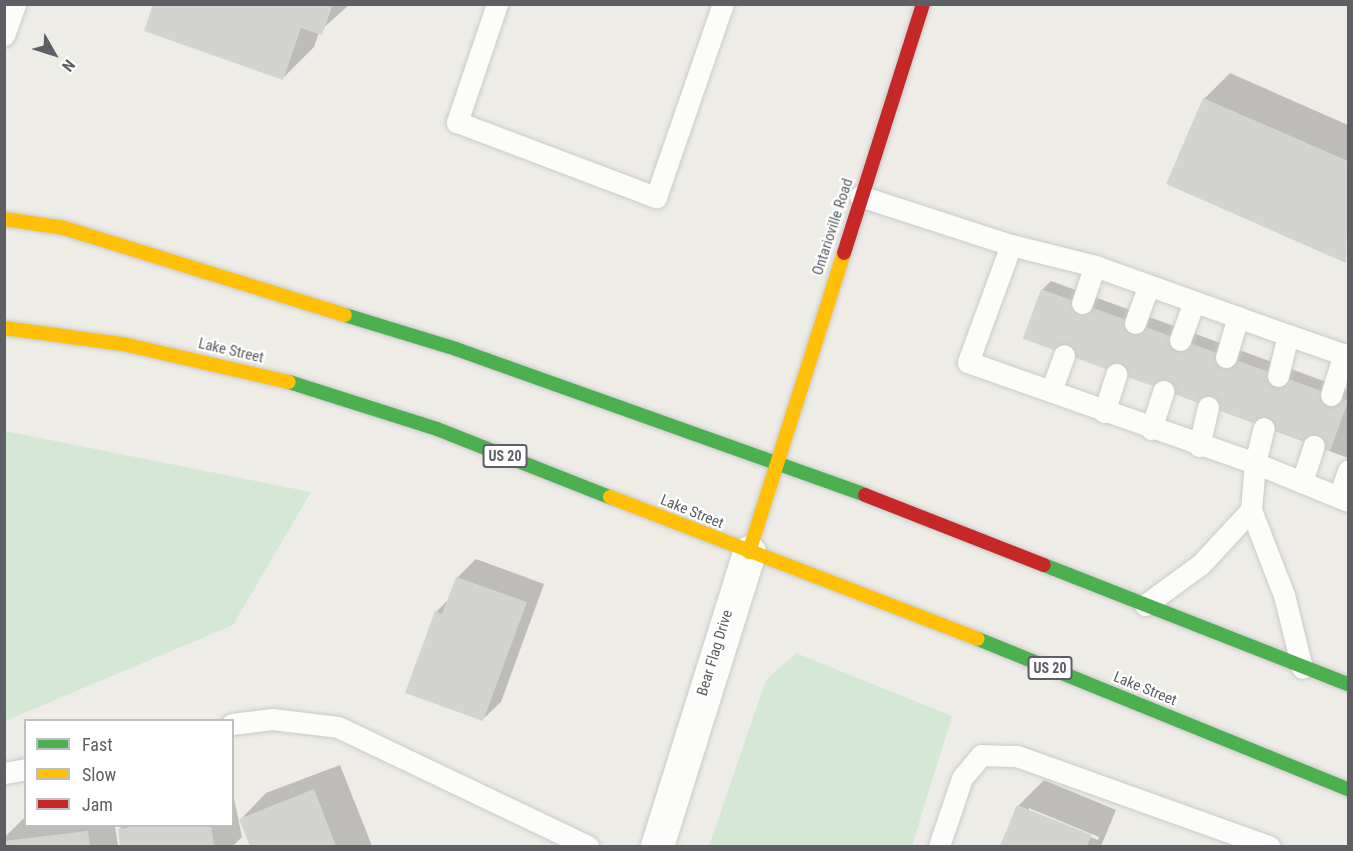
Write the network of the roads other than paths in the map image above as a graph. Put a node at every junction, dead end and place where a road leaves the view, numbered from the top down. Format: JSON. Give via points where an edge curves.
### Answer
{"nodes":[{"id":1,"x":15,"y":4,"type":"edge"},
{"id":2,"x":497,"y":4,"type":"edge"},
{"id":3,"x":723,"y":4,"type":"edge"},
{"id":4,"x":923,"y":4,"type":"edge"},
{"id":5,"x":4,"y":35,"type":"edge"},
{"id":6,"x":860,"y":196,"type":"junction"},
{"id":7,"x":4,"y":219,"type":"edge"},
{"id":8,"x":1011,"y":245,"type":"junction"},
{"id":9,"x":1095,"y":266,"type":"junction"},
{"id":10,"x":1148,"y":287,"type":"junction"},
{"id":11,"x":1194,"y":302,"type":"junction"},
{"id":12,"x":1082,"y":303,"type":"dead end"},
{"id":13,"x":1238,"y":317,"type":"junction"},
{"id":14,"x":1135,"y":323,"type":"dead end"},
{"id":15,"x":4,"y":328,"type":"edge"},
{"id":16,"x":1288,"y":335,"type":"junction"},
{"id":17,"x":1180,"y":340,"type":"dead end"},
{"id":18,"x":1064,"y":355,"type":"dead end"},
{"id":19,"x":1346,"y":355,"type":"edge"},
{"id":20,"x":1226,"y":357,"type":"dead end"},
{"id":21,"x":1116,"y":374,"type":"dead end"},
{"id":22,"x":1278,"y":376,"type":"dead end"},
{"id":23,"x":1051,"y":391,"type":"junction"},
{"id":24,"x":1162,"y":391,"type":"dead end"},
{"id":25,"x":1331,"y":395,"type":"dead end"},
{"id":26,"x":1209,"y":407,"type":"dead end"},
{"id":27,"x":1104,"y":412,"type":"junction"},
{"id":28,"x":1264,"y":428,"type":"dead end"},
{"id":29,"x":1151,"y":429,"type":"junction"},
{"id":30,"x":1200,"y":446,"type":"junction"},
{"id":31,"x":1314,"y":446,"type":"dead end"},
{"id":32,"x":775,"y":460,"type":"junction"},
{"id":33,"x":1255,"y":463,"type":"junction"},
{"id":34,"x":1348,"y":471,"type":"edge"},
{"id":35,"x":1302,"y":482,"type":"junction"},
{"id":36,"x":1344,"y":499,"type":"edge"},
{"id":37,"x":1251,"y":510,"type":"junction"},
{"id":38,"x":749,"y":552,"type":"junction"},
{"id":39,"x":1144,"y":605,"type":"junction"},
{"id":40,"x":1302,"y":668,"type":"junction"},
{"id":41,"x":1348,"y":684,"type":"edge"},
{"id":42,"x":234,"y":724,"type":"edge"},
{"id":43,"x":24,"y":769,"type":"edge"},
{"id":44,"x":4,"y":773,"type":"edge"},
{"id":45,"x":1348,"y":789,"type":"edge"},
{"id":46,"x":588,"y":846,"type":"edge"},
{"id":47,"x":657,"y":846,"type":"edge"},
{"id":48,"x":939,"y":846,"type":"edge"},
{"id":49,"x":1269,"y":846,"type":"edge"}],
"edges":[{"from":1,"to":5,"type":"lane"},
{"from":2,"to":3,"type":"lane","via":[[457,122],[656,197]]},
{"from":4,"to":6,"type":"main road","name":"Ontarioville Road"},
{"from":6,"to":8,"type":"lane"},
{"from":6,"to":32,"type":"main road","name":"Ontarioville Road"},
{"from":7,"to":32,"type":"main road","via":[[64,228],[456,349]]},
{"from":8,"to":9,"type":"lane"},
{"from":8,"to":23,"type":"lane","via":[[969,362]]},
{"from":9,"to":10,"type":"lane"},
{"from":9,"to":12,"type":"lane"},
{"from":10,"to":11,"type":"lane"},
{"from":10,"to":14,"type":"lane"},
{"from":11,"to":13,"type":"lane"},
{"from":11,"to":17,"type":"lane"},
{"from":13,"to":16,"type":"lane"},
{"from":13,"to":20,"type":"lane"},
{"from":15,"to":38,"type":"main road","name":"Lake Street","number":"US 20","via":[[123,344],[257,372],[437,429]]},
{"from":16,"to":19,"type":"lane"},
{"from":16,"to":22,"type":"lane"},
{"from":18,"to":23,"type":"lane"},
{"from":19,"to":25,"type":"lane"},
{"from":21,"to":27,"type":"lane"},
{"from":23,"to":27,"type":"lane"},
{"from":24,"to":29,"type":"lane"},
{"from":26,"to":30,"type":"lane"},
{"from":27,"to":29,"type":"lane"},
{"from":28,"to":33,"type":"lane"},
{"from":29,"to":30,"type":"lane"},
{"from":30,"to":33,"type":"lane"},
{"from":31,"to":35,"type":"lane"},
{"from":32,"to":38,"type":"main road","name":"Bear Flag Drive"},
{"from":32,"to":39,"type":"main road"},
{"from":33,"to":35,"type":"lane"},
{"from":33,"to":37,"type":"lane"},
{"from":34,"to":36,"type":"lane"},
{"from":35,"to":36,"type":"lane"},
{"from":37,"to":39,"type":"lane","via":[[1202,564]]},
{"from":37,"to":40,"type":"lane","via":[[1284,595]]},
{"from":38,"to":45,"type":"main road","name":"Lake Street","number":"US 20","via":[[863,592]]},
{"from":38,"to":47,"type":"street","name":"Bear Flag Drive"},
{"from":39,"to":40,"type":"main road"},
{"from":40,"to":41,"type":"main road"},
{"from":42,"to":46,"type":"lane","via":[[272,718],[338,727]]},
{"from":43,"to":44,"type":"lane"},
{"from":48,"to":49,"type":"lane","via":[[962,778],[981,755],[1017,756]]}]}
